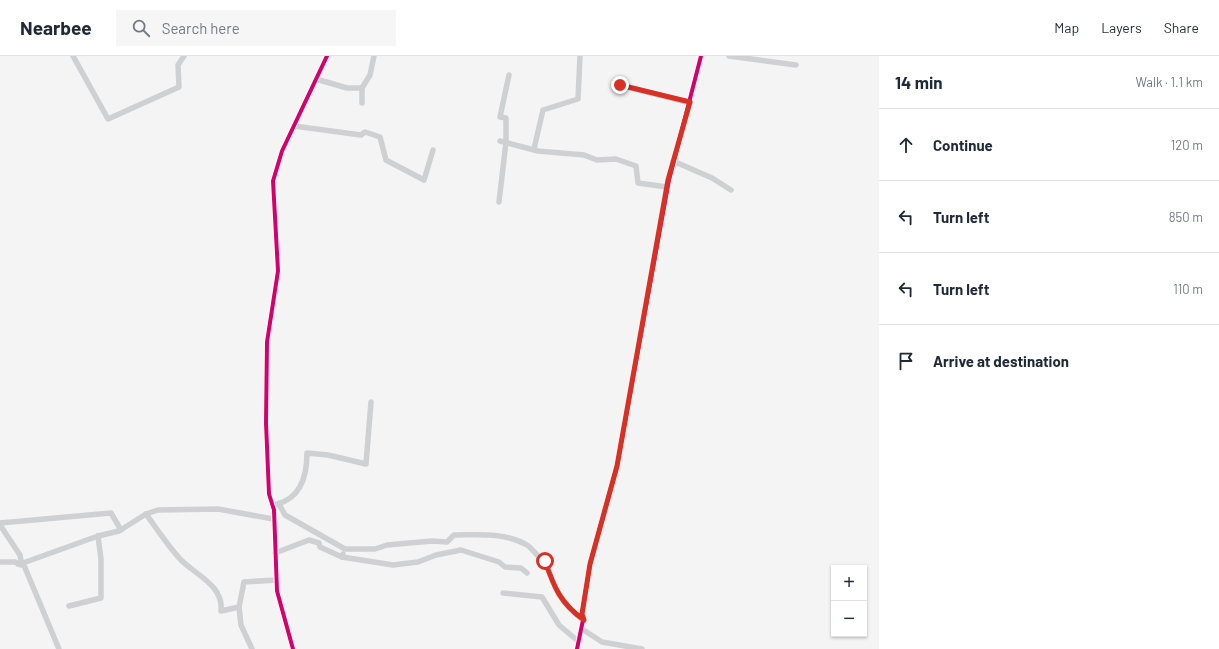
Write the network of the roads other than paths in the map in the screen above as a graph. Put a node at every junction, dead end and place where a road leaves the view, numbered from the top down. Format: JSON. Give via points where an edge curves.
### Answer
{"nodes":[{"id":1,"x":73,"y":56,"type":"edge"},
{"id":2,"x":184,"y":56,"type":"edge"},
{"id":3,"x":327,"y":56,"type":"edge"},
{"id":4,"x":374,"y":56,"type":"edge"},
{"id":5,"x":580,"y":56,"type":"edge"},
{"id":6,"x":701,"y":56,"type":"edge"},
{"id":7,"x":729,"y":56,"type":"edge"},
{"id":8,"x":796,"y":65,"type":"dead end"},
{"id":9,"x":509,"y":75,"type":"dead end"},
{"id":10,"x":316,"y":79,"type":"junction"},
{"id":11,"x":620,"y":85,"type":"dead end"},
{"id":12,"x":362,"y":88,"type":"junction"},
{"id":13,"x":690,"y":102,"type":"junction"},
{"id":14,"x":362,"y":103,"type":"dead end"},
{"id":15,"x":294,"y":126,"type":"junction"},
{"id":16,"x":503,"y":141,"type":"junction"},
{"id":17,"x":534,"y":149,"type":"junction"},
{"id":18,"x":434,"y":150,"type":"dead end"},
{"id":19,"x":673,"y":161,"type":"junction"},
{"id":20,"x":667,"y":187,"type":"junction"},
{"id":21,"x":731,"y":190,"type":"dead end"},
{"id":22,"x":499,"y":202,"type":"dead end"},
{"id":23,"x":371,"y":402,"type":"dead end"},
{"id":24,"x":279,"y":504,"type":"junction"},
{"id":25,"x":273,"y":507,"type":"junction"},
{"id":26,"x":146,"y":514,"type":"junction"},
{"id":27,"x":273,"y":519,"type":"junction"},
{"id":28,"x":0,"y":524,"type":"edge"},
{"id":29,"x":121,"y":530,"type":"junction"},
{"id":30,"x":98,"y":536,"type":"junction"},
{"id":31,"x":345,"y":549,"type":"junction"},
{"id":32,"x":276,"y":553,"type":"junction"},
{"id":33,"x":342,"y":557,"type":"junction"},
{"id":34,"x":0,"y":562,"type":"edge"},
{"id":35,"x":20,"y":563,"type":"junction"},
{"id":36,"x":527,"y":573,"type":"dead end"},
{"id":37,"x":276,"y":580,"type":"junction"},
{"id":38,"x":503,"y":593,"type":"dead end"},
{"id":39,"x":69,"y":606,"type":"dead end"},
{"id":40,"x":239,"y":607,"type":"junction"},
{"id":41,"x":584,"y":620,"type":"junction"},
{"id":42,"x":582,"y":629,"type":"junction"},
{"id":43,"x":579,"y":642,"type":"junction"},
{"id":44,"x":59,"y":649,"type":"edge"},
{"id":45,"x":252,"y":649,"type":"edge"},
{"id":46,"x":293,"y":649,"type":"edge"},
{"id":47,"x":578,"y":649,"type":"edge"},
{"id":48,"x":642,"y":649,"type":"edge"}],
"edges":[{"from":1,"to":2,"type":"street","via":[[108,119],[179,87],[178,65]]},
{"from":3,"to":10,"type":"street"},
{"from":4,"to":12,"type":"street","via":[[370,75]]},
{"from":5,"to":17,"type":"street","via":[[578,99],[543,110]]},
{"from":6,"to":13,"type":"street"},
{"from":7,"to":8,"type":"street"},
{"from":9,"to":16,"type":"street","via":[[500,117],[506,118]]},
{"from":10,"to":12,"type":"street","via":[[347,88]]},
{"from":10,"to":15,"type":"street"},
{"from":11,"to":13,"type":"street"},
{"from":12,"to":14,"type":"street"},
{"from":13,"to":19,"type":"street"},
{"from":15,"to":18,"type":"street","via":[[361,135],[365,132],[380,137],[386,160],[424,180]]},
{"from":15,"to":25,"type":"street","via":[[282,151],[273,181],[278,271],[267,342],[266,423],[269,494]]},
{"from":16,"to":17,"type":"street"},
{"from":16,"to":22,"type":"street"},
{"from":17,"to":20,"type":"street","via":[[584,155],[598,160],[616,159],[636,166],[638,183]]},
{"from":19,"to":20,"type":"street"},
{"from":19,"to":21,"type":"street","via":[[712,178]]},
{"from":20,"to":41,"type":"street","via":[[617,466],[590,564],[582,614]]},
{"from":23,"to":24,"type":"street","via":[[366,464],[308,453],[304,480],[294,495]]},
{"from":24,"to":25,"type":"street"},
{"from":24,"to":31,"type":"street","via":[[285,515]]},
{"from":25,"to":27,"type":"street"},
{"from":26,"to":27,"type":"street","via":[[158,510],[218,509]]},
{"from":26,"to":29,"type":"street"},
{"from":26,"to":40,"type":"street","via":[[182,560],[215,589],[222,604],[221,611]]},
{"from":27,"to":32,"type":"street"},
{"from":28,"to":29,"type":"street","via":[[111,513]]},
{"from":28,"to":35,"type":"street","via":[[20,555]]},
{"from":29,"to":30,"type":"street"},
{"from":30,"to":35,"type":"street"},
{"from":30,"to":39,"type":"street","via":[[101,598]]},
{"from":31,"to":33,"type":"street"},
{"from":31,"to":41,"type":"street","via":[[375,549],[387,545],[447,542],[454,535],[498,535],[528,545],[536,557],[545,561],[561,599],[571,611]]},
{"from":32,"to":33,"type":"street","via":[[310,540]]},
{"from":32,"to":37,"type":"street"},
{"from":33,"to":36,"type":"street","via":[[393,565],[418,562],[461,550],[499,562],[505,567],[521,568]]},
{"from":34,"to":35,"type":"street"},
{"from":35,"to":44,"type":"street"},
{"from":37,"to":40,"type":"street","via":[[244,582]]},
{"from":37,"to":46,"type":"street"},
{"from":38,"to":43,"type":"street","via":[[542,597],[559,625]]},
{"from":40,"to":45,"type":"street","via":[[241,624]]},
{"from":41,"to":42,"type":"street"},
{"from":42,"to":43,"type":"street"},
{"from":42,"to":48,"type":"street","via":[[602,642]]},
{"from":43,"to":47,"type":"street"}]}
